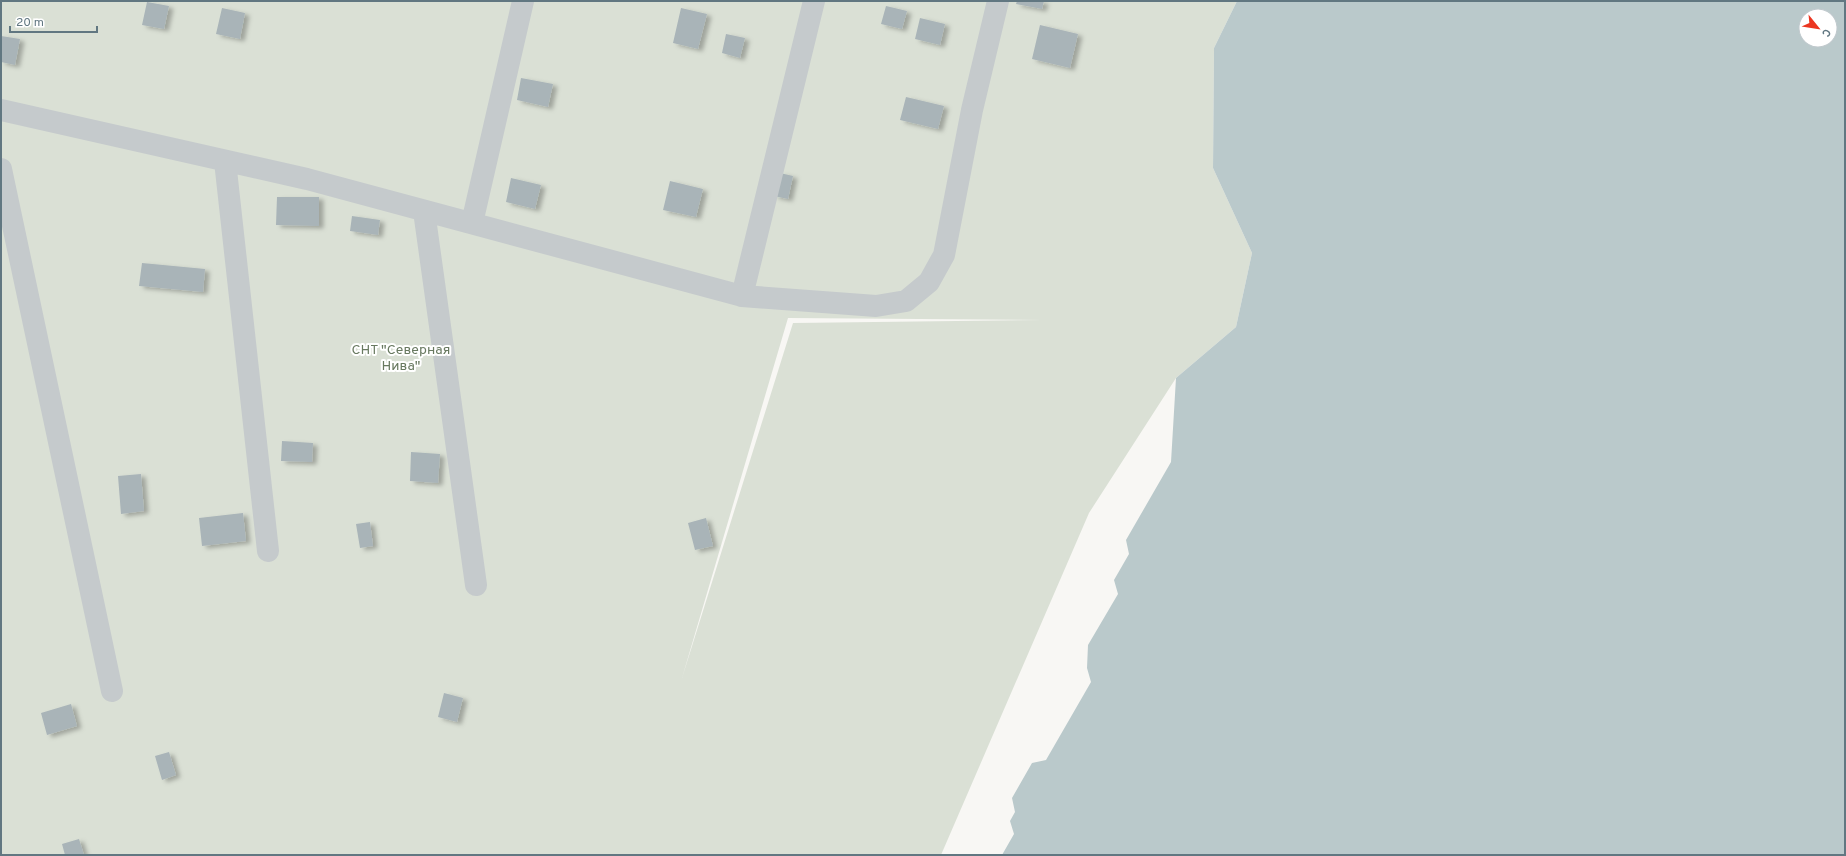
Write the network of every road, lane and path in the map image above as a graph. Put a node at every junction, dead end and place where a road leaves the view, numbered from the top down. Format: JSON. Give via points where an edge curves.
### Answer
{"nodes":[{"id":1,"x":523,"y":1,"type":"edge"},
{"id":2,"x":814,"y":1,"type":"edge"},
{"id":3,"x":998,"y":1,"type":"edge"},
{"id":4,"x":1,"y":110,"type":"edge"},
{"id":5,"x":225,"y":161,"type":"junction"},
{"id":6,"x":1,"y":169,"type":"edge"},
{"id":7,"x":424,"y":211,"type":"junction"},
{"id":8,"x":472,"y":223,"type":"junction"},
{"id":9,"x":742,"y":296,"type":"junction"},
{"id":10,"x":268,"y":551,"type":"dead end"},
{"id":11,"x":476,"y":585,"type":"dead end"},
{"id":12,"x":112,"y":691,"type":"dead end"}],
"edges":[{"from":1,"to":8,"type":"lane"},
{"from":2,"to":9,"type":"lane"},
{"from":3,"to":9,"type":"lane","via":[[972,110],[944,255],[929,282],[906,301],[876,306]]},
{"from":4,"to":5,"type":"lane"},
{"from":5,"to":7,"type":"lane","via":[[307,179]]},
{"from":5,"to":10,"type":"lane"},
{"from":6,"to":12,"type":"lane"},
{"from":7,"to":8,"type":"lane"},
{"from":7,"to":11,"type":"lane"},
{"from":8,"to":9,"type":"lane"}]}
